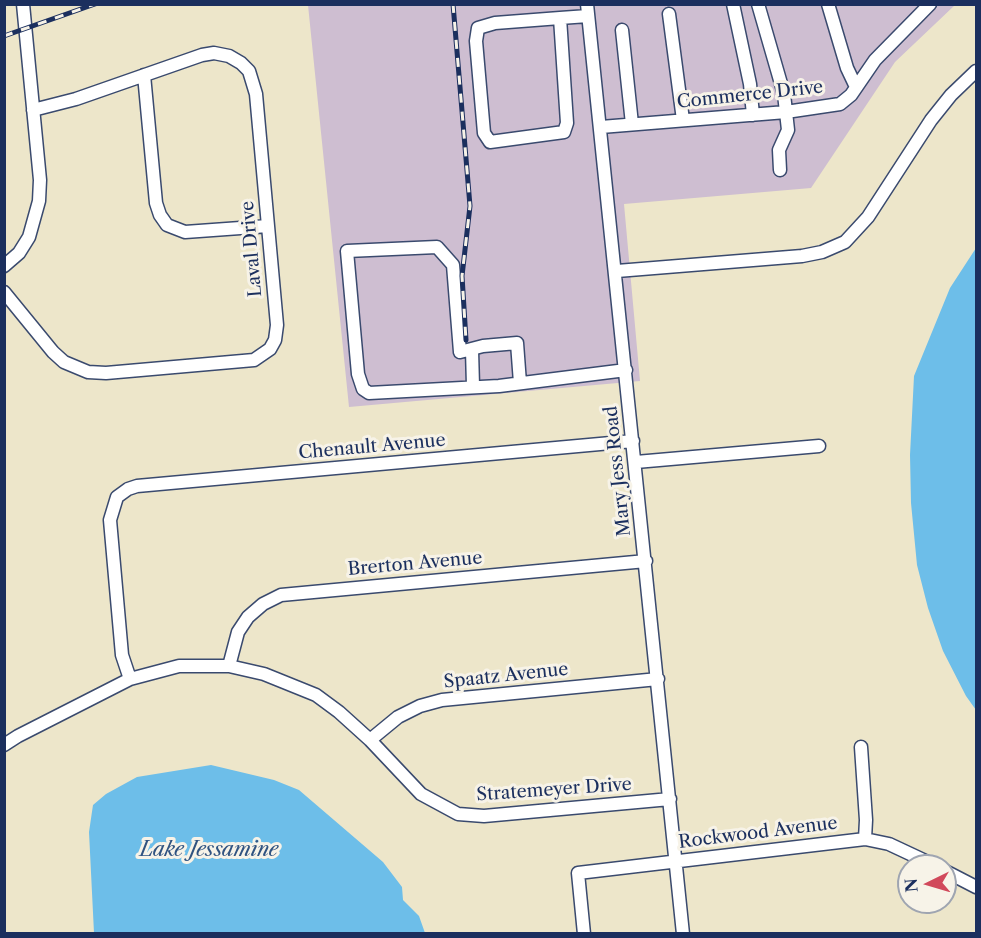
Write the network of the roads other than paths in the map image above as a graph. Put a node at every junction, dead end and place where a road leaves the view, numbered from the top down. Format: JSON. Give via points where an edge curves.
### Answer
{"nodes":[{"id":1,"x":23,"y":4,"type":"edge"},
{"id":2,"x":733,"y":4,"type":"edge"},
{"id":3,"x":759,"y":4,"type":"edge"},
{"id":4,"x":828,"y":4,"type":"edge"},
{"id":5,"x":930,"y":4,"type":"edge"},
{"id":6,"x":588,"y":10,"type":"edge"},
{"id":7,"x":669,"y":14,"type":"dead end"},
{"id":8,"x":560,"y":18,"type":"junction"},
{"id":9,"x":622,"y":30,"type":"dead end"},
{"id":10,"x":976,"y":71,"type":"edge"},
{"id":11,"x":144,"y":75,"type":"junction"},
{"id":12,"x":856,"y":87,"type":"junction"},
{"id":13,"x":33,"y":110,"type":"junction"},
{"id":14,"x":786,"y":112,"type":"junction"},
{"id":15,"x":753,"y":115,"type":"junction"},
{"id":16,"x":683,"y":120,"type":"junction"},
{"id":17,"x":632,"y":124,"type":"junction"},
{"id":18,"x":601,"y":127,"type":"junction"},
{"id":19,"x":780,"y":170,"type":"dead end"},
{"id":20,"x":268,"y":226,"type":"junction"},
{"id":21,"x":4,"y":266,"type":"edge"},
{"id":22,"x":616,"y":271,"type":"junction"},
{"id":23,"x":4,"y":292,"type":"edge"},
{"id":24,"x":472,"y":350,"type":"junction"},
{"id":25,"x":626,"y":370,"type":"junction"},
{"id":26,"x":520,"y":383,"type":"junction"},
{"id":27,"x":473,"y":386,"type":"junction"},
{"id":28,"x":633,"y":441,"type":"junction"},
{"id":29,"x":819,"y":446,"type":"dead end"},
{"id":30,"x":636,"y":462,"type":"junction"},
{"id":31,"x":646,"y":561,"type":"junction"},
{"id":32,"x":229,"y":666,"type":"junction"},
{"id":33,"x":130,"y":679,"type":"junction"},
{"id":34,"x":658,"y":679,"type":"junction"},
{"id":35,"x":370,"y":740,"type":"junction"},
{"id":36,"x":4,"y":745,"type":"edge"},
{"id":37,"x":861,"y":747,"type":"dead end"},
{"id":38,"x":670,"y":799,"type":"junction"},
{"id":39,"x":865,"y":839,"type":"junction"},
{"id":40,"x":910,"y":854,"type":"edge"},
{"id":41,"x":677,"y":861,"type":"junction"},
{"id":42,"x":957,"y":877,"type":"edge"},
{"id":43,"x":976,"y":887,"type":"edge"},
{"id":44,"x":584,"y":933,"type":"edge"},
{"id":45,"x":683,"y":933,"type":"edge"}],
"edges":[{"from":1,"to":13,"type":"street"},
{"from":2,"to":15,"type":"street"},
{"from":3,"to":14,"type":"street"},
{"from":4,"to":12,"type":"street"},
{"from":5,"to":12,"type":"street","name":"Commerce Drive","via":[[875,60]]},
{"from":6,"to":8,"type":"street"},
{"from":6,"to":18,"type":"street","name":"Mary Jess Road"},
{"from":7,"to":16,"type":"street"},
{"from":8,"to":8,"type":"street","via":[[478,28],[484,133],[490,142],[564,132],[567,123]]},
{"from":9,"to":17,"type":"street"},
{"from":10,"to":22,"type":"street","via":[[931,120],[868,217],[845,242],[802,256]]},
{"from":11,"to":13,"type":"street","name":"Laval Drive"},
{"from":11,"to":20,"type":"street","via":[[156,203],[167,225],[185,232]]},
{"from":11,"to":20,"type":"street","name":"Laval Drive","via":[[214,53],[229,57],[249,71],[256,94]]},
{"from":12,"to":14,"type":"street","name":"Commerce Drive","via":[[840,104]]},
{"from":13,"to":21,"type":"street","via":[[40,180],[36,220],[19,253]]},
{"from":14,"to":15,"type":"street","name":"Commerce Drive"},
{"from":14,"to":19,"type":"street","via":[[788,130],[779,150]]},
{"from":15,"to":16,"type":"street","name":"Commerce Drive"},
{"from":16,"to":17,"type":"street","name":"Commerce Drive"},
{"from":17,"to":18,"type":"street","name":"Commerce Drive"},
{"from":18,"to":22,"type":"street","name":"Mary Jess Road"},
{"from":20,"to":23,"type":"street","name":"Laval Drive","via":[[277,326],[270,349],[254,360],[88,372],[53,352]]},
{"from":22,"to":25,"type":"street","name":"Mary Jess Road"},
{"from":24,"to":26,"type":"street","via":[[517,343]]},
{"from":24,"to":27,"type":"street"},
{"from":24,"to":27,"type":"street","via":[[460,352],[453,266],[436,247],[347,251],[358,374],[363,389],[375,394]]},
{"from":25,"to":26,"type":"street"},
{"from":25,"to":28,"type":"street","name":"Mary Jess Road"},
{"from":26,"to":27,"type":"street"},
{"from":28,"to":30,"type":"street","name":"Mary Jess Road"},
{"from":28,"to":33,"type":"street","name":"Chenault Avenue","via":[[137,486],[117,497],[110,520],[122,655]]},
{"from":29,"to":30,"type":"street"},
{"from":30,"to":31,"type":"street","name":"Mary Jess Road"},
{"from":31,"to":32,"type":"street","name":"Brerton Avenue","via":[[280,595],[248,616],[238,632]]},
{"from":31,"to":34,"type":"street","name":"Mary Jess Road"},
{"from":32,"to":33,"type":"street","name":"Stratemeyer Drive","via":[[179,666]]},
{"from":32,"to":35,"type":"street","name":"Stratemeyer Drive","via":[[272,677],[316,695]]},
{"from":33,"to":36,"type":"street","name":"Stratemeyer Drive"},
{"from":34,"to":35,"type":"street","name":"Spaatz Avenue","via":[[442,700],[399,717]]},
{"from":34,"to":38,"type":"street","name":"Mary Jess Road"},
{"from":35,"to":38,"type":"street","name":"Stratemeyer Drive","via":[[421,794],[458,814],[484,816]]},
{"from":37,"to":39,"type":"street"},
{"from":38,"to":41,"type":"street","name":"Mary Jess Road"},
{"from":39,"to":40,"type":"street","name":"Rockwood Avenue"},
{"from":39,"to":41,"type":"street","name":"Rockwood Avenue"},
{"from":41,"to":44,"type":"street","name":"Rockwood Avenue","via":[[578,873]]},
{"from":41,"to":45,"type":"street","name":"Mary Jess Road"},
{"from":42,"to":43,"type":"street"}]}
